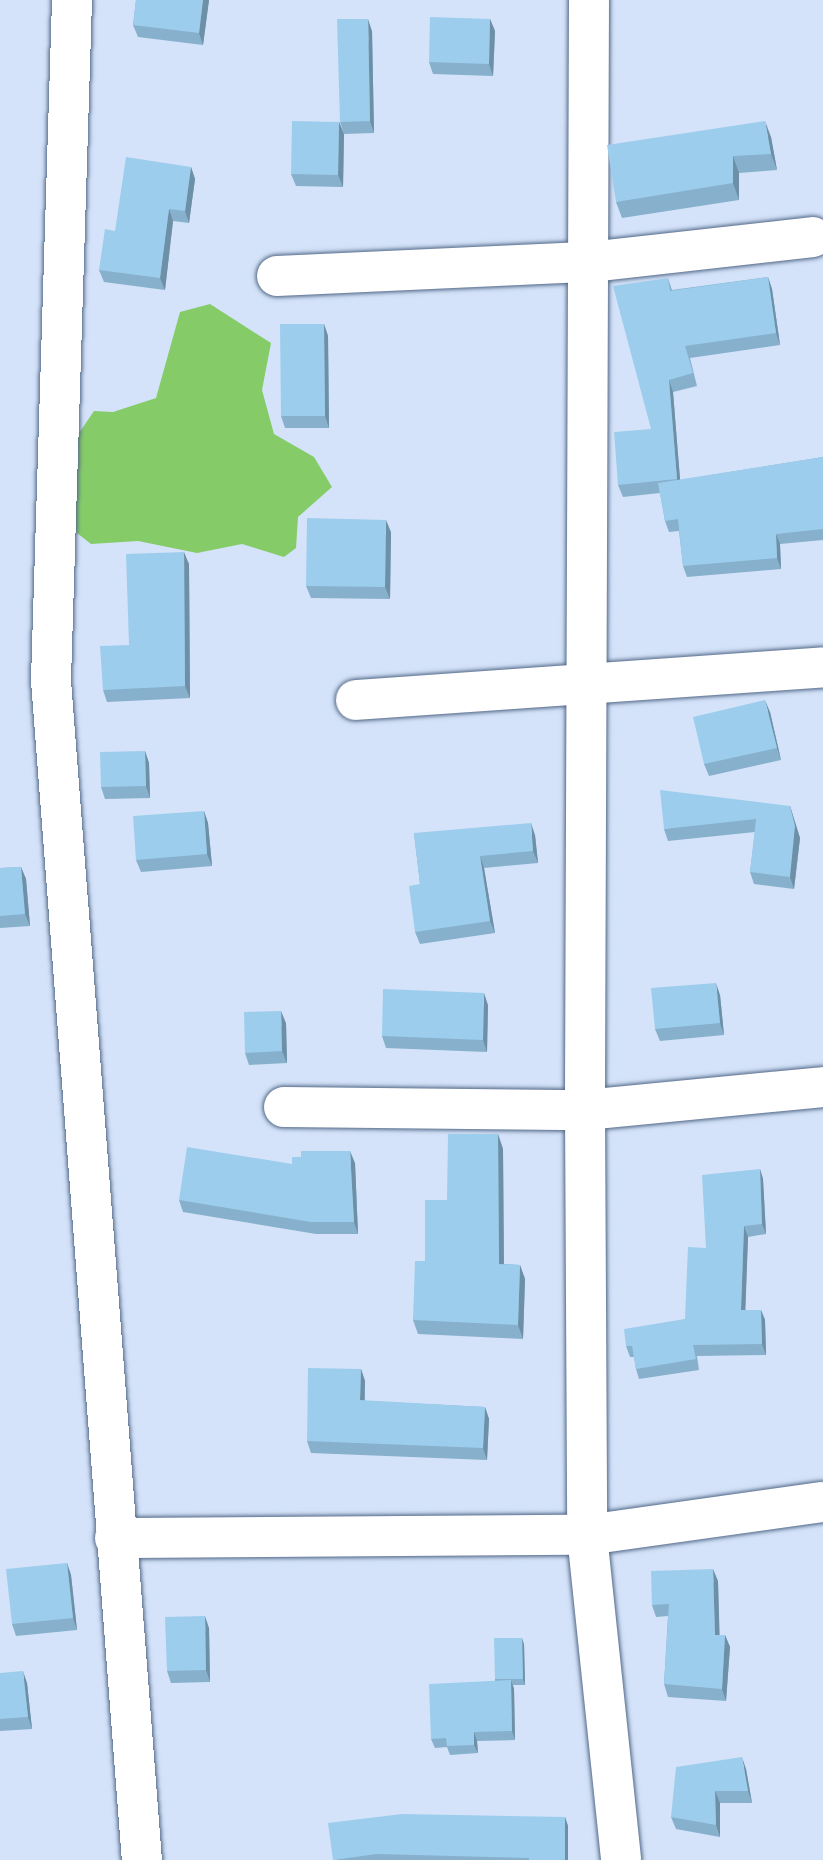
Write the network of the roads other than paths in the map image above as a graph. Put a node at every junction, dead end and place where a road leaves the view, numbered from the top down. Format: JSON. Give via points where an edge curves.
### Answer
{"nodes":[{"id":1,"x":72,"y":0,"type":"edge"},
{"id":2,"x":589,"y":0,"type":"edge"},
{"id":3,"x":813,"y":237,"type":"dead end"},
{"id":4,"x":590,"y":262,"type":"junction"},
{"id":5,"x":277,"y":276,"type":"dead end"},
{"id":6,"x":823,"y":667,"type":"edge"},
{"id":7,"x":589,"y":685,"type":"junction"},
{"id":8,"x":356,"y":700,"type":"dead end"},
{"id":9,"x":823,"y":1087,"type":"edge"},
{"id":10,"x":284,"y":1107,"type":"dead end"},
{"id":11,"x":585,"y":1110,"type":"junction"},
{"id":12,"x":823,"y":1502,"type":"edge"},
{"id":13,"x":587,"y":1535,"type":"junction"},
{"id":14,"x":115,"y":1538,"type":"junction"},
{"id":15,"x":142,"y":1860,"type":"edge"},
{"id":16,"x":621,"y":1860,"type":"edge"}],
"edges":[{"from":1,"to":14,"type":"street","via":[[51,681]]},
{"from":2,"to":4,"type":"street"},
{"from":3,"to":4,"type":"street"},
{"from":4,"to":5,"type":"street"},
{"from":4,"to":7,"type":"street"},
{"from":6,"to":7,"type":"street"},
{"from":7,"to":8,"type":"street"},
{"from":7,"to":11,"type":"street"},
{"from":9,"to":11,"type":"street"},
{"from":10,"to":11,"type":"street"},
{"from":11,"to":13,"type":"street"},
{"from":12,"to":13,"type":"street"},
{"from":13,"to":14,"type":"street"},
{"from":13,"to":16,"type":"street"},
{"from":14,"to":15,"type":"street"}]}
